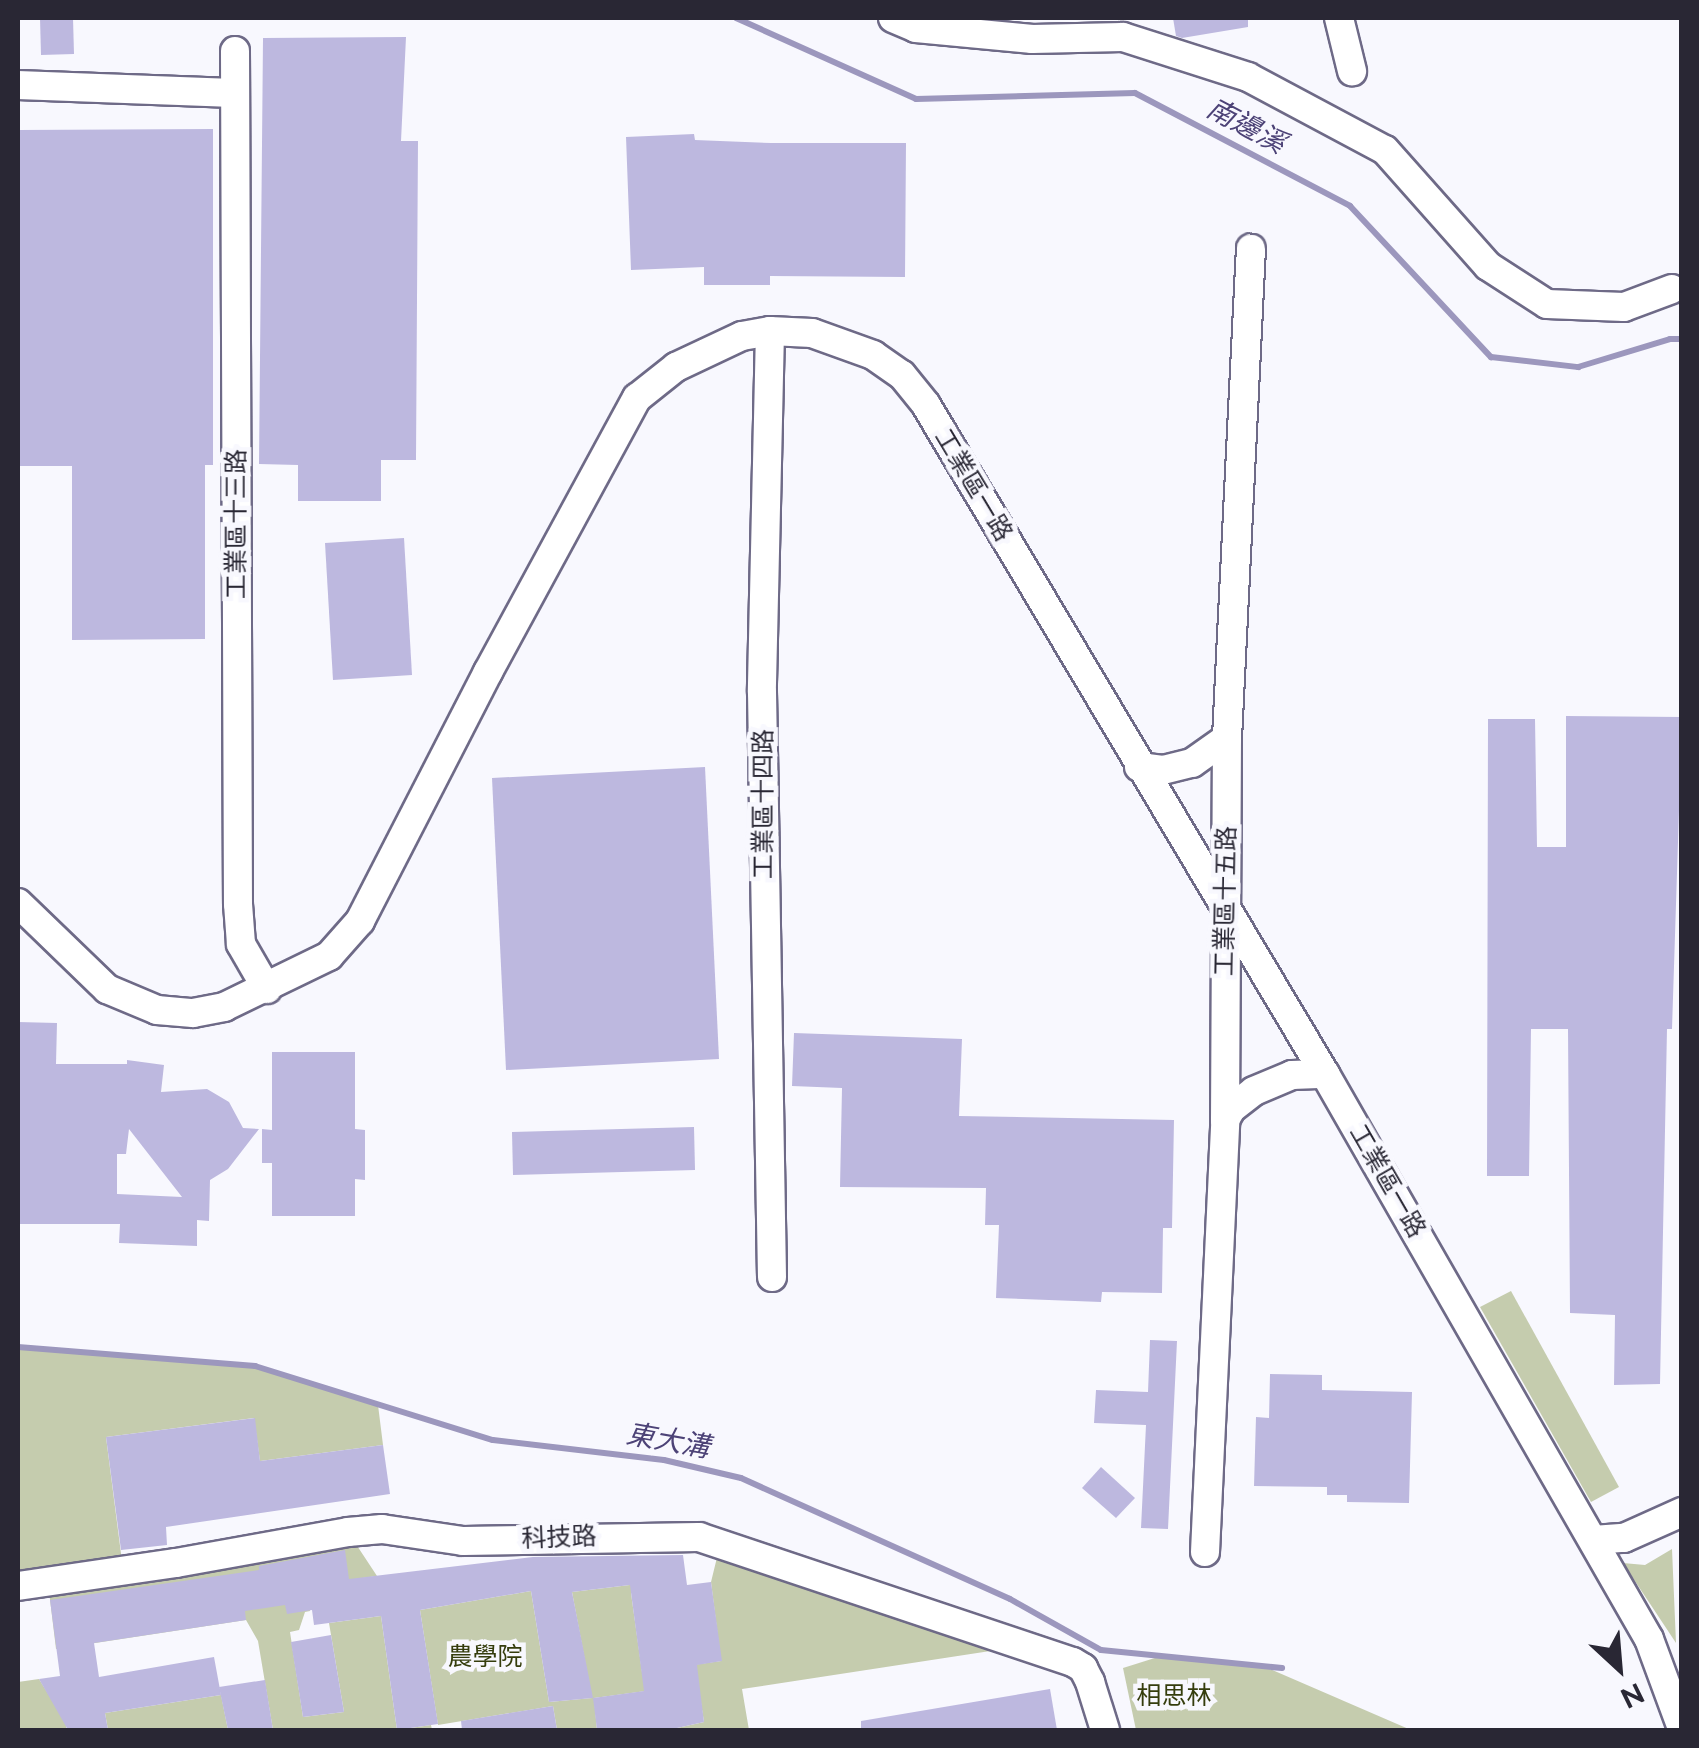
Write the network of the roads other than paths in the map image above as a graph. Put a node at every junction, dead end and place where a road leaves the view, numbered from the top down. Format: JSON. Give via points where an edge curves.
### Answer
{"nodes":[{"id":1,"x":893,"y":18,"type":"edge"},
{"id":2,"x":1340,"y":18,"type":"edge"},
{"id":3,"x":236,"y":51,"type":"dead end"},
{"id":4,"x":1352,"y":71,"type":"dead end"},
{"id":5,"x":18,"y":84,"type":"edge"},
{"id":6,"x":233,"y":93,"type":"junction"},
{"id":7,"x":1251,"y":250,"type":"dead end"},
{"id":8,"x":1672,"y":289,"type":"dead end"},
{"id":9,"x":770,"y":331,"type":"junction"},
{"id":10,"x":1228,"y":738,"type":"junction"},
{"id":11,"x":1139,"y":766,"type":"junction"},
{"id":12,"x":18,"y":903,"type":"edge"},
{"id":13,"x":1223,"y":909,"type":"junction"},
{"id":14,"x":267,"y":989,"type":"junction"},
{"id":15,"x":1325,"y":1074,"type":"junction"},
{"id":16,"x":1225,"y":1120,"type":"junction"},
{"id":17,"x":772,"y":1278,"type":"dead end"},
{"id":18,"x":1682,"y":1512,"type":"edge"},
{"id":19,"x":1593,"y":1540,"type":"junction"},
{"id":20,"x":1204,"y":1552,"type":"dead end"},
{"id":21,"x":18,"y":1586,"type":"edge"},
{"id":22,"x":1682,"y":1713,"type":"edge"},
{"id":23,"x":1681,"y":1726,"type":"edge"},
{"id":24,"x":1104,"y":1730,"type":"edge"}],
"edges":[{"from":1,"to":8,"type":"street","via":[[916,28],[1032,39],[1123,37],[1248,78],[1385,150],[1488,266],[1546,304],[1624,307]]},
{"from":2,"to":4,"type":"street"},
{"from":3,"to":6,"type":"street","name":"工業區十三路"},
{"from":5,"to":6,"type":"street"},
{"from":6,"to":14,"type":"street","name":"工業區十三路","via":[[238,904],[241,944]]},
{"from":7,"to":10,"type":"street","name":"工業區十五路"},
{"from":9,"to":11,"type":"street","name":"工業區一路","via":[[845,343],[902,375],[974,484]]},
{"from":9,"to":14,"type":"street","name":"工業區一路","via":[[704,351],[637,398],[360,921],[328,956]]},
{"from":9,"to":17,"type":"street","name":"工業區十四路","via":[[762,692]]},
{"from":10,"to":11,"type":"street","via":[[1192,764]]},
{"from":10,"to":13,"type":"street","name":"工業區十五路"},
{"from":11,"to":13,"type":"street","name":"工業區一路"},
{"from":12,"to":14,"type":"street","name":"工業區一路","via":[[107,989],[131,1002],[193,1013]]},
{"from":13,"to":15,"type":"street","name":"工業區一路"},
{"from":13,"to":16,"type":"street","name":"工業區十五路"},
{"from":15,"to":16,"type":"street","via":[[1292,1076],[1254,1092]]},
{"from":15,"to":19,"type":"street","name":"工業區一路"},
{"from":16,"to":20,"type":"street","name":"工業區十五路"},
{"from":18,"to":19,"type":"street","via":[[1624,1538]]},
{"from":19,"to":23,"type":"street","name":"工業區一路","via":[[1649,1639]]},
{"from":21,"to":24,"type":"street","name":"科技路","via":[[365,1530],[463,1541],[699,1537],[1082,1668]]},
{"from":22,"to":23,"type":"street"}]}
